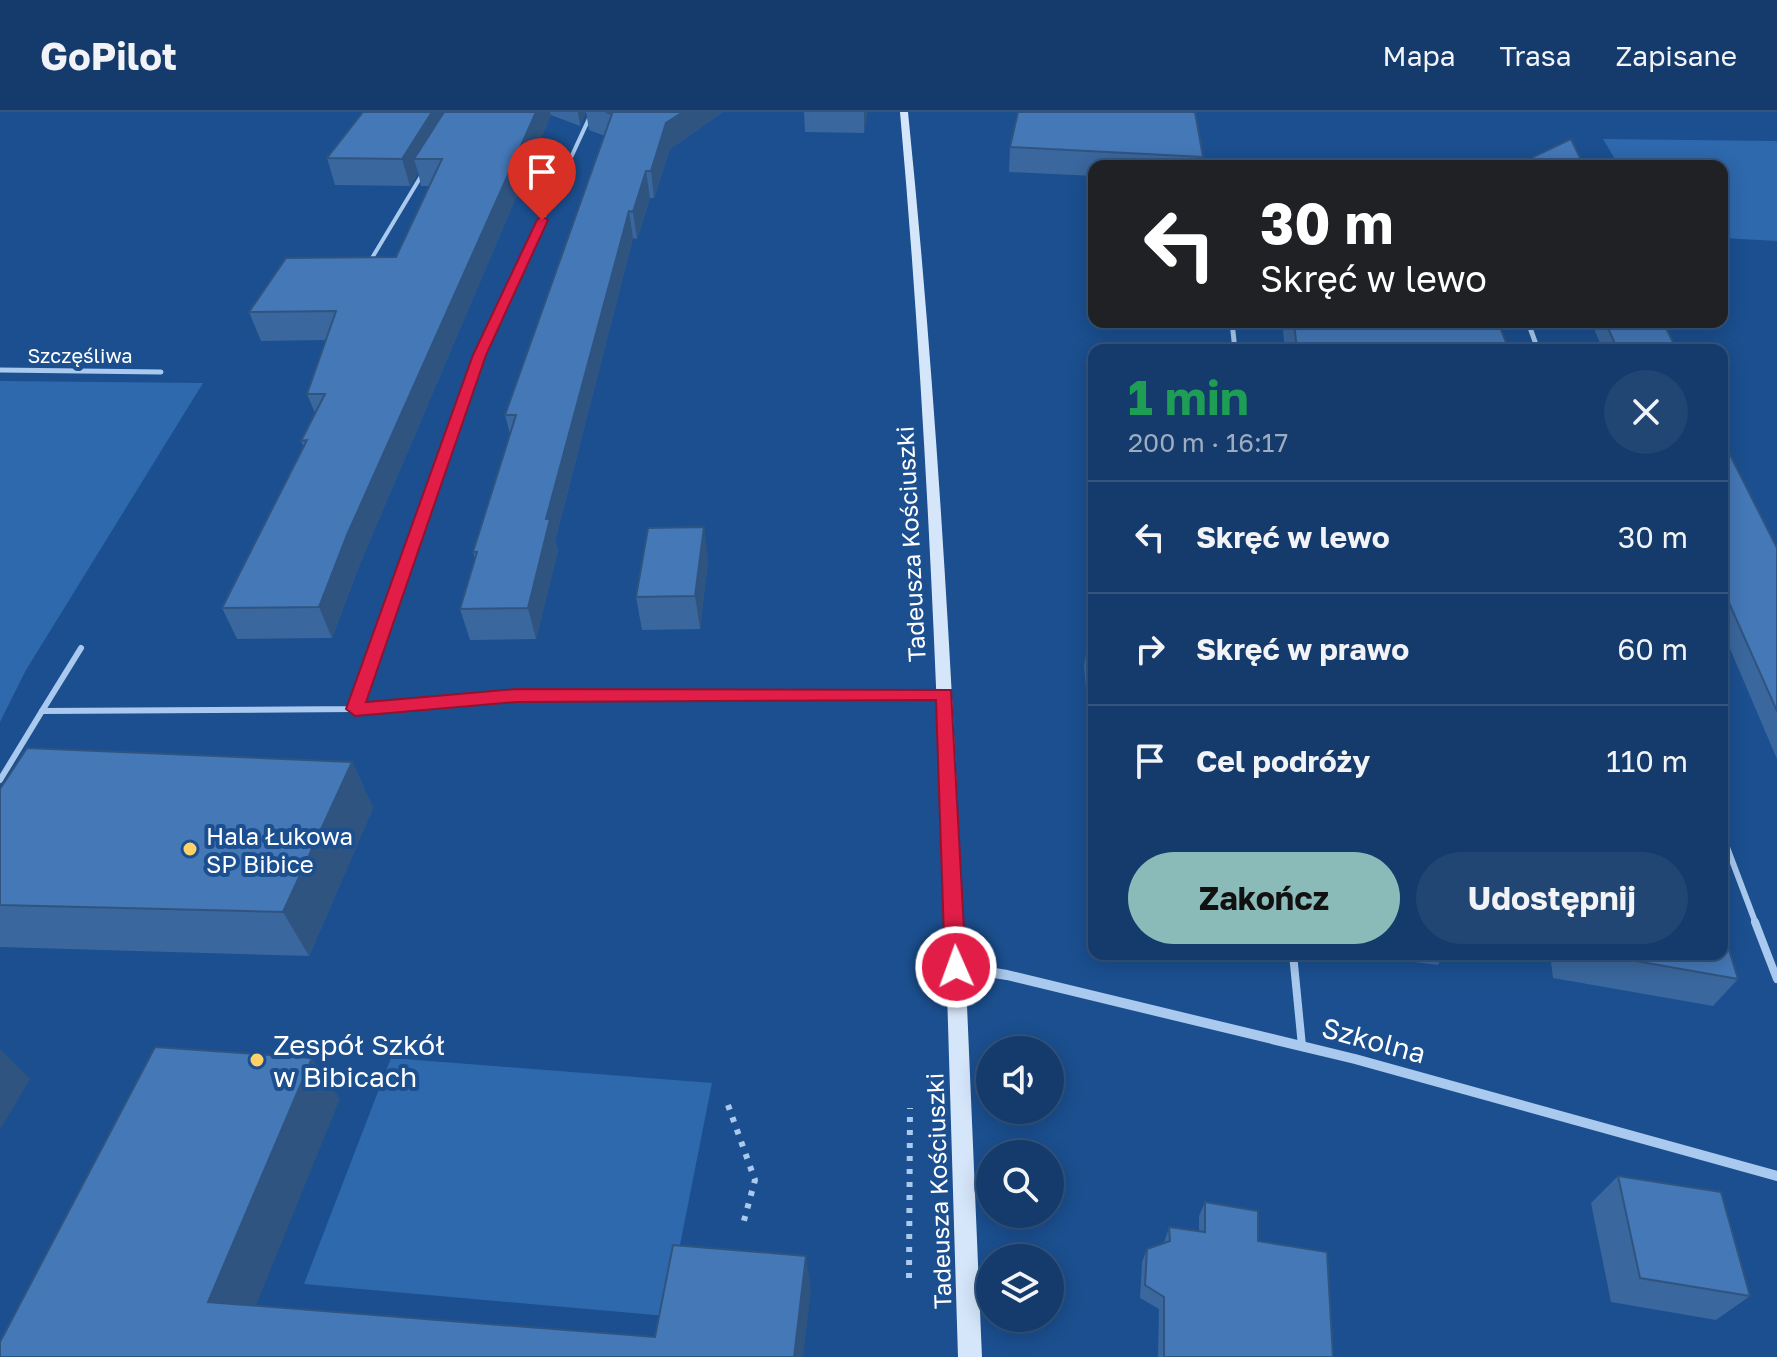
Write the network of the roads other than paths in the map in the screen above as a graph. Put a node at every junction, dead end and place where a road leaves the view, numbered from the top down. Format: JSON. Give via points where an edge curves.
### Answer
{"nodes":[{"id":1,"x":592,"y":112,"type":"edge"},
{"id":2,"x":904,"y":112,"type":"edge"},
{"id":3,"x":429,"y":163,"type":"edge"},
{"id":4,"x":368,"y":264,"type":"edge"},
{"id":5,"x":0,"y":370,"type":"edge"},
{"id":6,"x":161,"y":372,"type":"dead end"},
{"id":7,"x":81,"y":648,"type":"dead end"},
{"id":8,"x":945,"y":694,"type":"junction"},
{"id":9,"x":355,"y":709,"type":"junction"},
{"id":10,"x":42,"y":711,"type":"junction"},
{"id":11,"x":0,"y":780,"type":"edge"},
{"id":12,"x":1728,"y":850,"type":"edge"},
{"id":13,"x":1294,"y":960,"type":"edge"},
{"id":14,"x":956,"y":967,"type":"junction"},
{"id":15,"x":1777,"y":979,"type":"edge"},
{"id":16,"x":1302,"y":1046,"type":"junction"},
{"id":17,"x":1777,"y":1176,"type":"edge"},
{"id":18,"x":970,"y":1357,"type":"edge"}],
"edges":[{"from":1,"to":9,"type":"lane","via":[[480,355]]},
{"from":2,"to":8,"type":"street","name":"Tadeusza Kościuszki"},
{"from":3,"to":4,"type":"lane"},
{"from":5,"to":6,"type":"lane","name":"Szczęśliwa"},
{"from":7,"to":10,"type":"lane"},
{"from":8,"to":9,"type":"lane","via":[[517,695]]},
{"from":8,"to":14,"type":"street","name":"Tadeusza Kościuszki"},
{"from":9,"to":10,"type":"lane"},
{"from":10,"to":11,"type":"lane"},
{"from":12,"to":15,"type":"lane"},
{"from":13,"to":16,"type":"lane"},
{"from":14,"to":16,"type":"street","name":"Szkolna"},
{"from":14,"to":18,"type":"street","name":"Tadeusza Kościuszki"},
{"from":16,"to":17,"type":"street","name":"Szkolna"}]}
